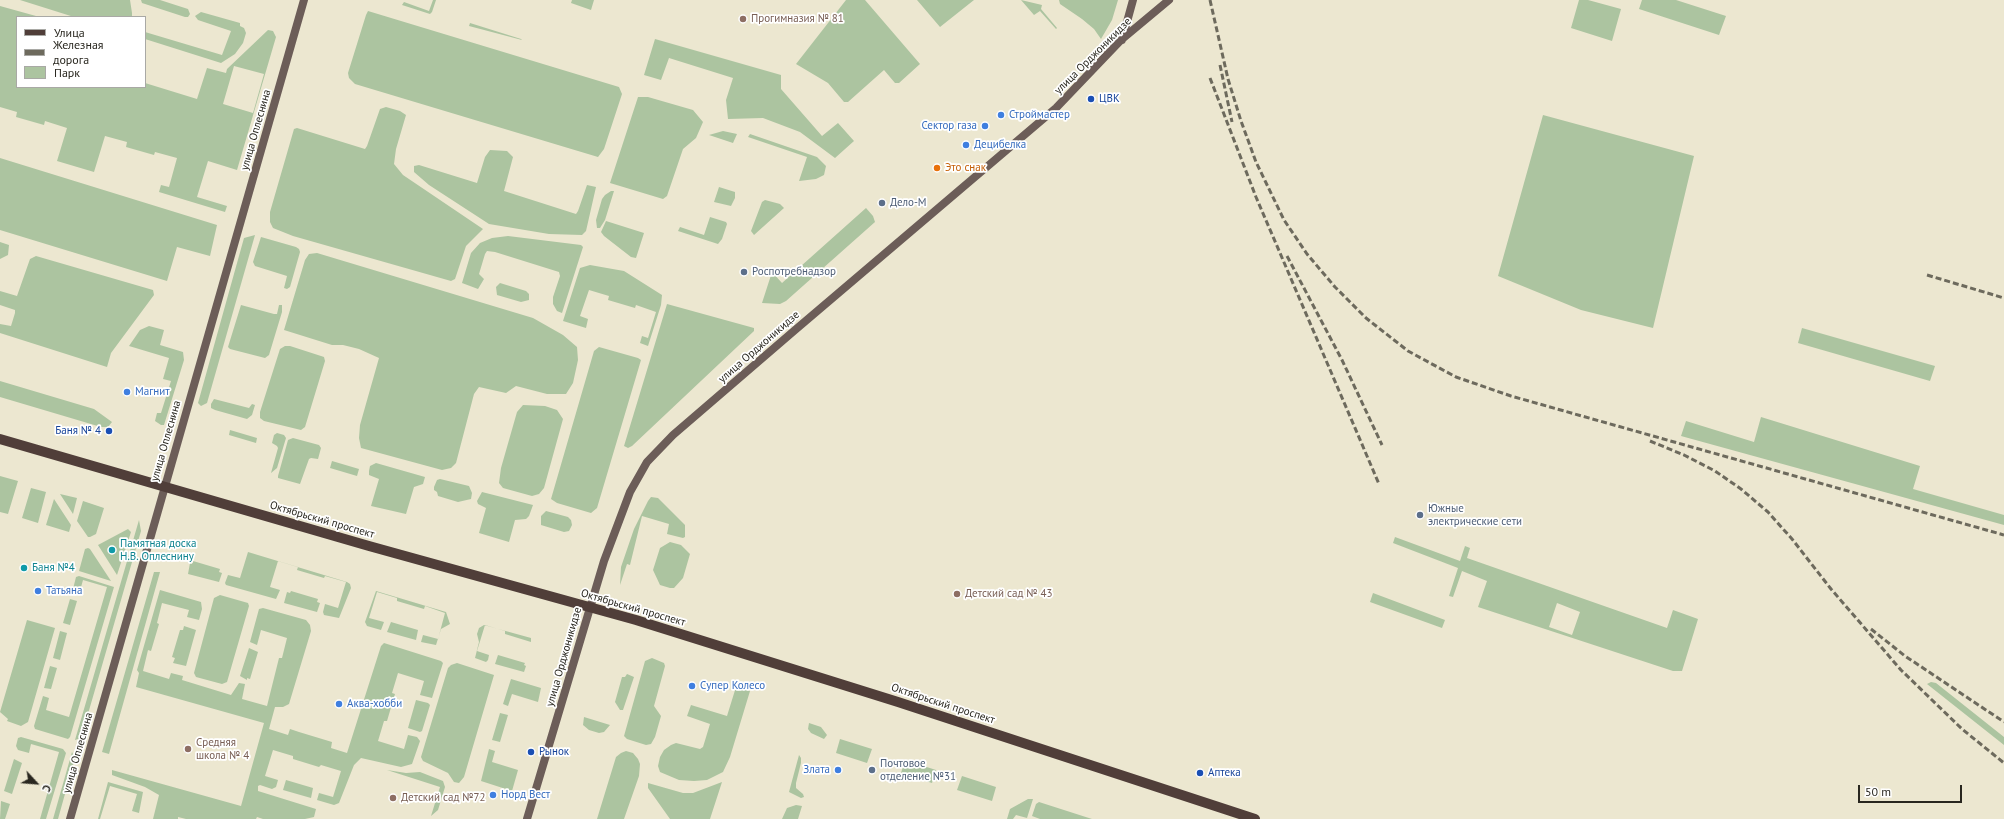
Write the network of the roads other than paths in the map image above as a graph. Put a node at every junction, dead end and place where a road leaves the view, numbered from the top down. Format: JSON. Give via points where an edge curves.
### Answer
{"nodes":[{"id":1,"x":304,"y":0,"type":"edge"},
{"id":2,"x":1133,"y":0,"type":"edge"},
{"id":3,"x":1168,"y":0,"type":"edge"},
{"id":4,"x":1121,"y":40,"type":"junction"},
{"id":5,"x":0,"y":439,"type":"edge"},
{"id":6,"x":164,"y":487,"type":"junction"},
{"id":7,"x":590,"y":608,"type":"junction"},
{"id":8,"x":70,"y":819,"type":"edge"},
{"id":9,"x":527,"y":819,"type":"edge"},
{"id":10,"x":1255,"y":819,"type":"edge"}],
"edges":[{"from":1,"to":6,"type":"main road","name":"улица Оплеснина"},
{"from":2,"to":4,"type":"main road"},
{"from":3,"to":4,"type":"main road","name":"улица Орджоникидзе"},
{"from":4,"to":7,"type":"main road","name":"улица Орджоникидзе","via":[[1056,108],[660,448],[647,462],[630,492],[604,561]]},
{"from":5,"to":6,"type":"main road","name":"Октябрьский проспект"},
{"from":6,"to":7,"type":"main road","name":"Октябрьский проспект"},
{"from":6,"to":8,"type":"main road","name":"улица Оплеснина"},
{"from":7,"to":9,"type":"main road","name":"улица Орджоникидзе"},
{"from":7,"to":10,"type":"main road","name":"Октябрьский проспект","via":[[643,622],[891,700]]}]}
